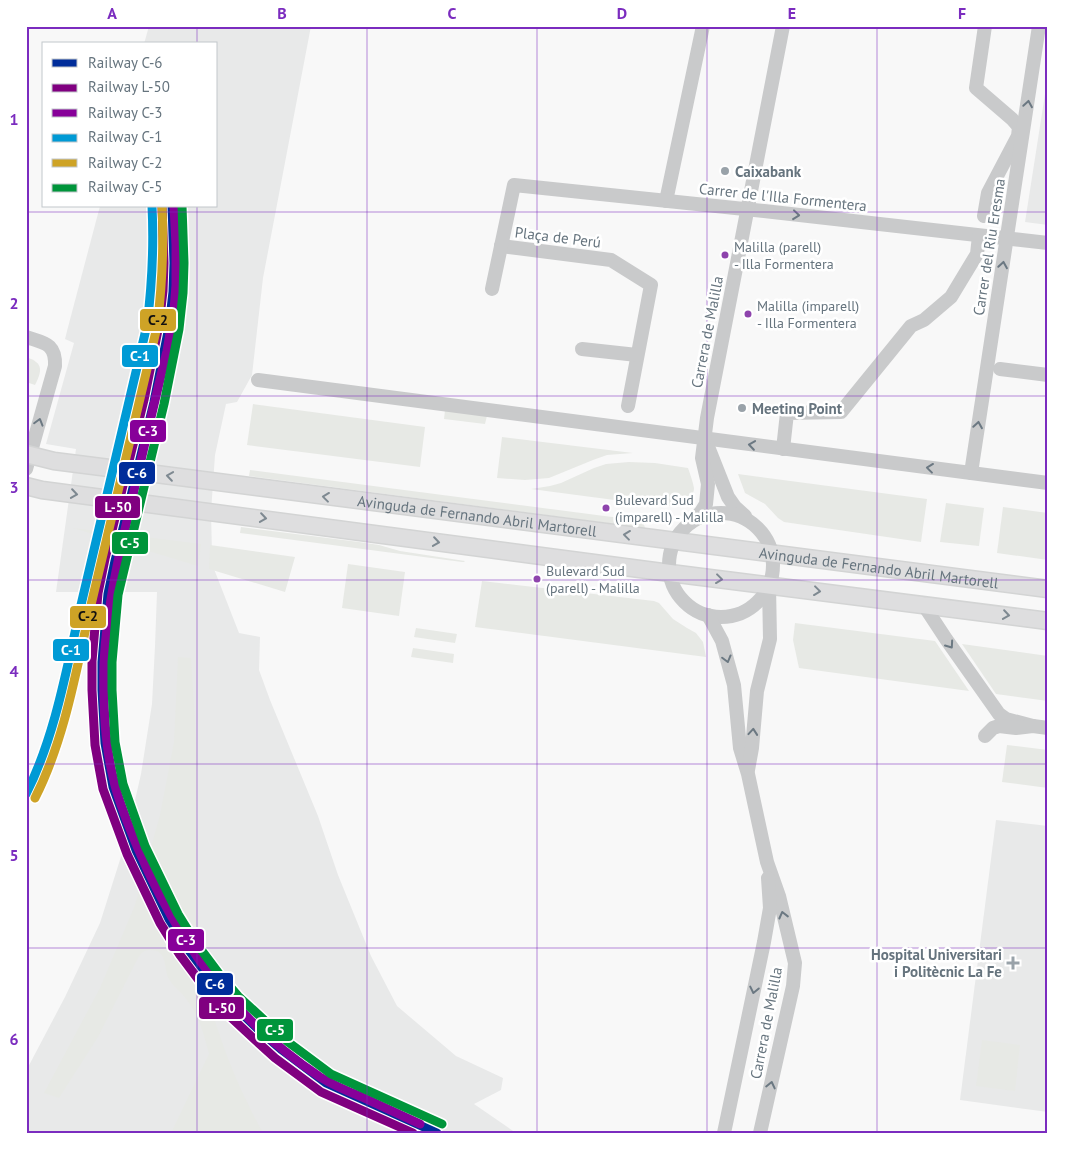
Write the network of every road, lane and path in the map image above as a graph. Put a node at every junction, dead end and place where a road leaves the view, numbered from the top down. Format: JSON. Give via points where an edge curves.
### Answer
{"nodes":[{"id":1,"x":703,"y":26,"type":"edge"},
{"id":2,"x":783,"y":26,"type":"edge"},
{"id":3,"x":985,"y":26,"type":"edge"},
{"id":4,"x":1039,"y":26,"type":"edge"},
{"id":5,"x":666,"y":201,"type":"junction"},
{"id":6,"x":748,"y":209,"type":"junction"},
{"id":7,"x":984,"y":216,"type":"dead end"},
{"id":8,"x":979,"y":236,"type":"junction"},
{"id":9,"x":1007,"y":239,"type":"junction"},
{"id":10,"x":1048,"y":243,"type":"edge"},
{"id":11,"x":502,"y":246,"type":"junction"},
{"id":12,"x":492,"y":289,"type":"dead end"},
{"id":13,"x":26,"y":337,"type":"edge"},
{"id":14,"x":582,"y":348,"type":"dead end"},
{"id":15,"x":638,"y":356,"type":"junction"},
{"id":16,"x":1000,"y":369,"type":"dead end"},
{"id":17,"x":1048,"y":375,"type":"edge"},
{"id":18,"x":258,"y":380,"type":"dead end"},
{"id":19,"x":628,"y":406,"type":"dead end"},
{"id":20,"x":705,"y":438,"type":"junction"},
{"id":21,"x":783,"y":449,"type":"junction"},
{"id":22,"x":26,"y":454,"type":"edge"},
{"id":23,"x":26,"y":469,"type":"edge"},
{"id":24,"x":970,"y":473,"type":"junction"},
{"id":25,"x":1048,"y":483,"type":"edge"},
{"id":26,"x":26,"y":486,"type":"edge"},
{"id":27,"x":750,"y":522,"type":"junction"},
{"id":28,"x":690,"y":523,"type":"junction"},
{"id":29,"x":675,"y":541,"type":"junction"},
{"id":30,"x":772,"y":554,"type":"junction"},
{"id":31,"x":670,"y":574,"type":"junction"},
{"id":32,"x":769,"y":586,"type":"junction"},
{"id":33,"x":1048,"y":589,"type":"edge"},
{"id":34,"x":923,"y":604,"type":"junction"},
{"id":35,"x":708,"y":615,"type":"junction"},
{"id":36,"x":1048,"y":621,"type":"edge"},
{"id":37,"x":1033,"y":726,"type":"junction"},
{"id":38,"x":1048,"y":728,"type":"edge"},
{"id":39,"x":985,"y":736,"type":"dead end"},
{"id":40,"x":748,"y":774,"type":"junction"},
{"id":41,"x":767,"y":862,"type":"junction"},
{"id":42,"x":724,"y":1133,"type":"edge"},
{"id":43,"x":760,"y":1133,"type":"edge"}],
"edges":[{"from":1,"to":5,"type":"street"},
{"from":2,"to":6,"type":"street","name":"Carrera de Malilla"},
{"from":3,"to":7,"type":"street","via":[[976,88],[1019,127],[1018,136],[988,193]]},
{"from":9,"to":4,"type":"street","name":"Carrer del Riu Eresma","one_way":true},
{"from":5,"to":6,"type":"street","name":"Carrer de l'Illa Formentera"},
{"from":5,"to":11,"type":"street","name":"Carrer de l'Illa Formentera","via":[[514,185]]},
{"from":6,"to":8,"type":"street","name":"Carrer de l'Illa Formentera","one_way":true},
{"from":6,"to":20,"type":"street","name":"Carrera de Malilla"},
{"from":8,"to":9,"type":"street","name":"Carrer de l'Illa Formentera"},
{"from":8,"to":21,"type":"street","via":[[977,254],[951,297],[924,320],[911,326],[841,412],[787,413]]},
{"from":9,"to":10,"type":"street","name":"Carrer de l'Illa Formentera"},
{"from":24,"to":9,"type":"street","name":"Carrer del Riu Eresma","one_way":true},
{"from":11,"to":12,"type":"street"},
{"from":11,"to":15,"type":"street","name":"Plaça de Perú","via":[[611,260],[651,285]]},
{"from":23,"to":13,"type":"street","one_way":true,"via":[[55,366],[53,352],[47,344]]},
{"from":14,"to":15,"type":"street"},
{"from":15,"to":19,"type":"street","name":"Plaça de Perú"},
{"from":16,"to":17,"type":"street"},
{"from":18,"to":20,"type":"street"},
{"from":21,"to":20,"type":"street","one_way":true},
{"from":20,"to":27,"type":"street","name":"Carrera de Malilla","via":[[728,497]]},
{"from":20,"to":28,"type":"street","name":"Carrera de Malilla","via":[[702,458],[708,484],[706,504]]},
{"from":24,"to":21,"type":"street","one_way":true},
{"from":29,"to":22,"type":"main road","name":"Avinguda de Fernando Abril Martorell","one_way":true,"bridge":true,"via":[[216,483],[54,461]]},
{"from":24,"to":25,"type":"street"},
{"from":26,"to":31,"type":"main road","name":"Avinguda de Fernando Abril Martorell","one_way":true},
{"from":27,"to":28,"type":"street","via":[[738,515],[717,513]]},
{"from":27,"to":30,"type":"street","name":"Carrera de Malilla","via":[[763,533]]},
{"from":28,"to":29,"type":"street","name":"Carrera de Malilla"},
{"from":29,"to":30,"type":"main road","name":"Avinguda de Fernando Abril Martorell"},
{"from":29,"to":31,"type":"street","via":[[670,557]]},
{"from":30,"to":32,"type":"street","name":"Carrera de Malilla","via":[[774,565]]},
{"from":30,"to":33,"type":"main road","name":"Avinguda de Fernando Abril Martorell"},
{"from":31,"to":32,"type":"main road","name":"Avinguda de Fernando Abril Martorell","one_way":true},
{"from":31,"to":35,"type":"street","via":[[686,602]]},
{"from":32,"to":34,"type":"main road","name":"Avinguda de Fernando Abril Martorell","one_way":true},
{"from":32,"to":35,"type":"street","via":[[759,601],[744,611],[726,616]]},
{"from":40,"to":32,"type":"street","name":"Carrera de Malilla","one_way":true,"via":[[757,691],[770,639]]},
{"from":34,"to":36,"type":"main road","name":"Avinguda de Fernando Abril Martorell","one_way":true},
{"from":34,"to":37,"type":"street","one_way":true,"via":[[999,714]]},
{"from":35,"to":40,"type":"street","name":"Carrera de Malilla","one_way":true,"via":[[722,641],[734,685],[740,748]]},
{"from":37,"to":38,"type":"street"},
{"from":37,"to":39,"type":"street","via":[[999,726]]},
{"from":40,"to":41,"type":"street","name":"Carrera de Malilla"},
{"from":41,"to":42,"type":"street","name":"Carrera de Malilla","one_way":true,"via":[[770,908]]},
{"from":43,"to":41,"type":"street","name":"Carrera de Malilla","one_way":true,"via":[[793,986],[795,963]]}]}
